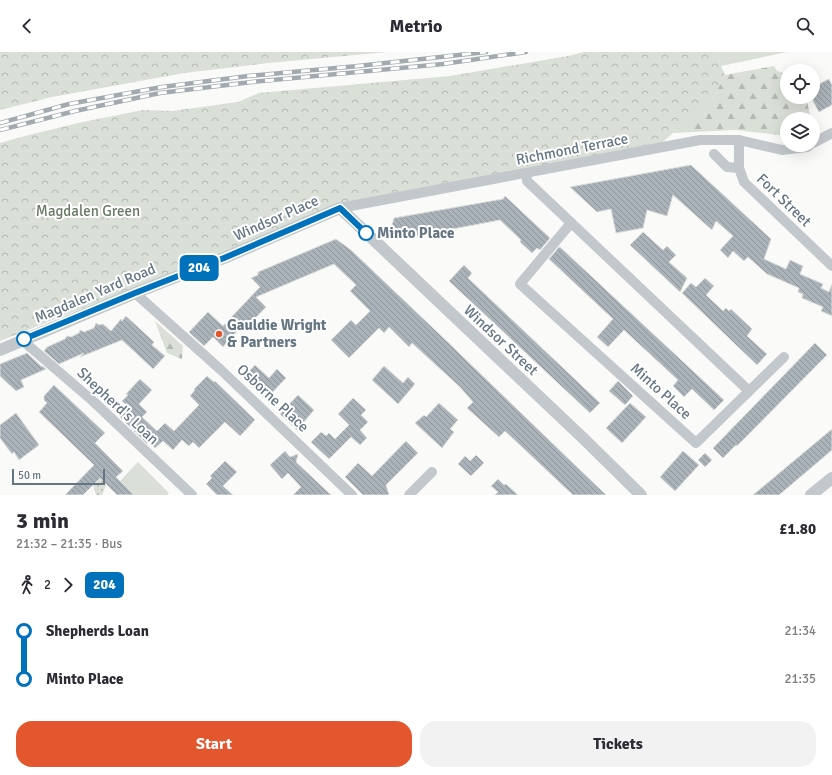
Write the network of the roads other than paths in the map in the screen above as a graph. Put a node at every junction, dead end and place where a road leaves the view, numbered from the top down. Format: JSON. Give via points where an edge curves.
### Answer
{"nodes":[{"id":1,"x":832,"y":133,"type":"edge"},
{"id":2,"x":739,"y":140,"type":"junction"},
{"id":3,"x":820,"y":140,"type":"edge"},
{"id":4,"x":780,"y":150,"type":"edge"},
{"id":5,"x":714,"y":154,"type":"dead end"},
{"id":6,"x":739,"y":168,"type":"junction"},
{"id":7,"x":526,"y":173,"type":"junction"},
{"id":8,"x":340,"y":208,"type":"junction"},
{"id":9,"x":571,"y":223,"type":"junction"},
{"id":10,"x":224,"y":258,"type":"joint"},
{"id":11,"x":832,"y":266,"type":"edge"},
{"id":12,"x":135,"y":293,"type":"junction"},
{"id":13,"x":22,"y":340,"type":"junction"},
{"id":14,"x":0,"y":350,"type":"edge"},
{"id":15,"x":784,"y":357,"type":"dead end"},
{"id":16,"x":749,"y":392,"type":"junction"},
{"id":17,"x":432,"y":472,"type":"dead end"},
{"id":18,"x":832,"y":478,"type":"edge"},
{"id":19,"x":192,"y":495,"type":"edge"},
{"id":20,"x":352,"y":495,"type":"edge"},
{"id":21,"x":409,"y":495,"type":"edge"},
{"id":22,"x":641,"y":495,"type":"edge"},
{"id":23,"x":811,"y":495,"type":"edge"}],
"edges":[{"from":1,"to":3,"type":"street"},
{"from":2,"to":4,"type":"street","name":"Richmond Terrace"},
{"from":2,"to":6,"type":"street","name":"Fort Street"},
{"from":2,"to":7,"type":"street","name":"Richmond Terrace","via":[[700,140]]},
{"from":5,"to":6,"type":"street","name":"Fort Street","via":[[727,167]]},
{"from":6,"to":11,"type":"street","name":"Fort Street","via":[[744,182]]},
{"from":7,"to":8,"type":"street","name":"Richmond Terrace"},
{"from":7,"to":9,"type":"street","via":[[527,181]]},
{"from":8,"to":10,"type":"street","name":"Windsor Place"},
{"from":8,"to":22,"type":"street","name":"Windsor Street"},
{"from":9,"to":16,"type":"street"},
{"from":9,"to":16,"type":"street","name":"Minto Place","via":[[520,284],[696,443]]},
{"from":10,"to":12,"type":"street","name":"Magdalen Yard Road"},
{"from":12,"to":13,"type":"street","name":"Magdalen Yard Road"},
{"from":12,"to":20,"type":"street","name":"Osborne Place","via":[[221,370]]},
{"from":13,"to":14,"type":"street","name":"Magdalen Yard Road"},
{"from":13,"to":19,"type":"street","name":"Shepherd's Loan","via":[[94,402]]},
{"from":15,"to":16,"type":"street","name":"Minto Place"},
{"from":17,"to":21,"type":"street"},
{"from":18,"to":23,"type":"street"}]}
